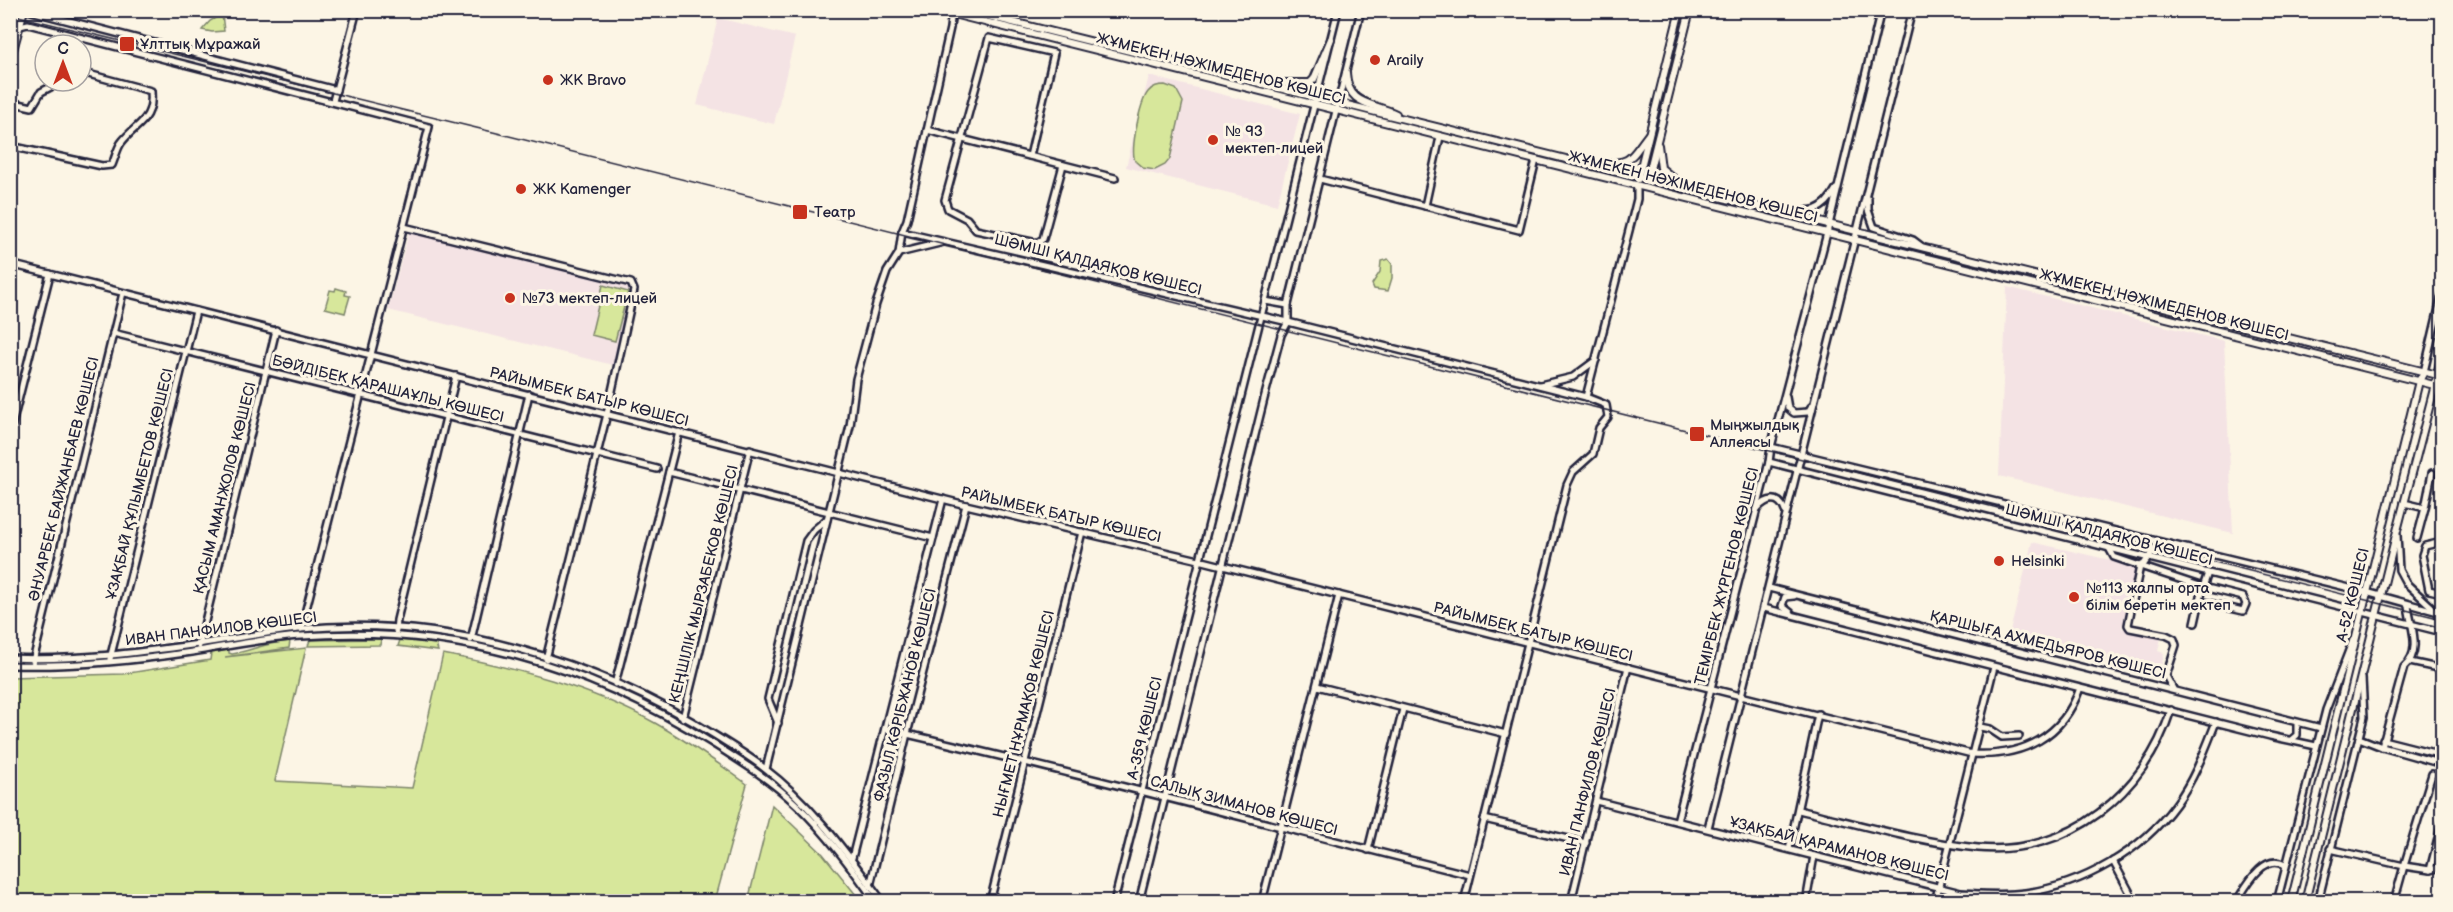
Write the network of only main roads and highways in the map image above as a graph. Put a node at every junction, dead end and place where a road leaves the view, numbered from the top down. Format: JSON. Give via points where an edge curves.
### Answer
{"nodes":[{"id":1,"x":25,"y":10,"type":"edge"},
{"id":2,"x":937,"y":10,"type":"edge"},
{"id":3,"x":964,"y":10,"type":"edge"},
{"id":4,"x":1680,"y":10,"type":"edge"},
{"id":5,"x":1690,"y":10,"type":"edge"},
{"id":6,"x":955,"y":13,"type":"edge"},
{"id":7,"x":10,"y":24,"type":"edge"},
{"id":8,"x":20,"y":26,"type":"junction"},
{"id":9,"x":1332,"y":39,"type":"road end"},
{"id":10,"x":10,"y":61,"type":"edge"},
{"id":11,"x":1346,"y":73,"type":"road end"},
{"id":12,"x":1259,"y":83,"type":"junction"},
{"id":13,"x":1404,"y":119,"type":"junction"},
{"id":14,"x":1650,"y":132,"type":"junction"},
{"id":15,"x":1657,"y":141,"type":"junction"},
{"id":16,"x":1594,"y":166,"type":"junction"},
{"id":17,"x":1639,"y":177,"type":"junction"},
{"id":18,"x":1647,"y":179,"type":"junction"},
{"id":19,"x":1637,"y":185,"type":"junction"},
{"id":20,"x":1645,"y":187,"type":"junction"},
{"id":21,"x":1686,"y":189,"type":"junction"},
{"id":22,"x":2424,"y":372,"type":"junction"},
{"id":23,"x":2440,"y":376,"type":"edge"},
{"id":24,"x":2419,"y":381,"type":"junction"},
{"id":25,"x":2439,"y":386,"type":"edge"},
{"id":26,"x":2291,"y":902,"type":"edge"},
{"id":27,"x":2305,"y":902,"type":"edge"}],
"edges":[{"from":1,"to":8,"type":"main road"},
{"from":2,"to":6,"type":"main road","name":"ЖҰМЕКЕН НӘЖІМЕДЕНОВ КӨШЕСІ"},
{"from":3,"to":12,"type":"main road","name":"ЖҰМЕКЕН НӘЖІМЕДЕНОВ КӨШЕСІ"},
{"from":4,"to":14,"type":"main road"},
{"from":5,"to":15,"type":"main road"},
{"from":6,"to":19,"type":"main road","name":"ЖҰМЕКЕН НӘЖІМЕДЕНОВ КӨШЕСІ"},
{"from":7,"to":8,"type":"main road"},
{"from":8,"to":10,"type":"main road"},
{"from":9,"to":12,"type":"main road","via":[[1310,83]]},
{"from":11,"to":13,"type":"main road","via":[[1348,90],[1356,99]]},
{"from":12,"to":13,"type":"main road","name":"ЖҰМЕКЕН НӘЖІМЕДЕНОВ КӨШЕСІ"},
{"from":13,"to":16,"type":"main road","name":"ЖҰМЕКЕН НӘЖІМЕДЕНОВ КӨШЕСІ"},
{"from":14,"to":16,"type":"main road","via":[[1628,161]]},
{"from":14,"to":17,"type":"main road"},
{"from":15,"to":18,"type":"main road"},
{"from":15,"to":21,"type":"main road","via":[[1661,168]]},
{"from":16,"to":17,"type":"main road","name":"ЖҰМЕКЕН НӘЖІМЕДЕНОВ КӨШЕСІ"},
{"from":17,"to":18,"type":"main road","name":"ЖҰМЕКЕН НӘЖІМЕДЕНОВ КӨШЕСІ"},
{"from":17,"to":19,"type":"main road"},
{"from":18,"to":20,"type":"main road"},
{"from":18,"to":21,"type":"main road","name":"ЖҰМЕКЕН НӘЖІМЕДЕНОВ КӨШЕСІ"},
{"from":19,"to":20,"type":"main road","name":"ЖҰМЕКЕН НӘЖІМЕДЕНОВ КӨШЕСІ"},
{"from":20,"to":24,"type":"main road","name":"ЖҰМЕКЕН НӘЖІМЕДЕНОВ КӨШЕСІ"},
{"from":21,"to":22,"type":"main road","name":"ЖҰМЕКЕН НӘЖІМЕДЕНОВ КӨШЕСІ"},
{"from":22,"to":23,"type":"main road","name":"ЖҰМЕКЕН НӘЖІМЕДЕНОВ КӨШЕСІ"},
{"from":22,"to":24,"type":"main road","name":"А-52 КӨШЕСІ"},
{"from":23,"to":25,"type":"main road","name":"А-52 КӨШЕСІ"},
{"from":24,"to":25,"type":"main road","name":"ЖҰМЕКЕН НӘЖІМЕДЕНОВ КӨШЕСІ"},
{"from":24,"to":26,"type":"main road","name":"А-52 КӨШЕСІ"},
{"from":25,"to":27,"type":"main road","name":"А-52 КӨШЕСІ","via":[[2404,503]]}]}
